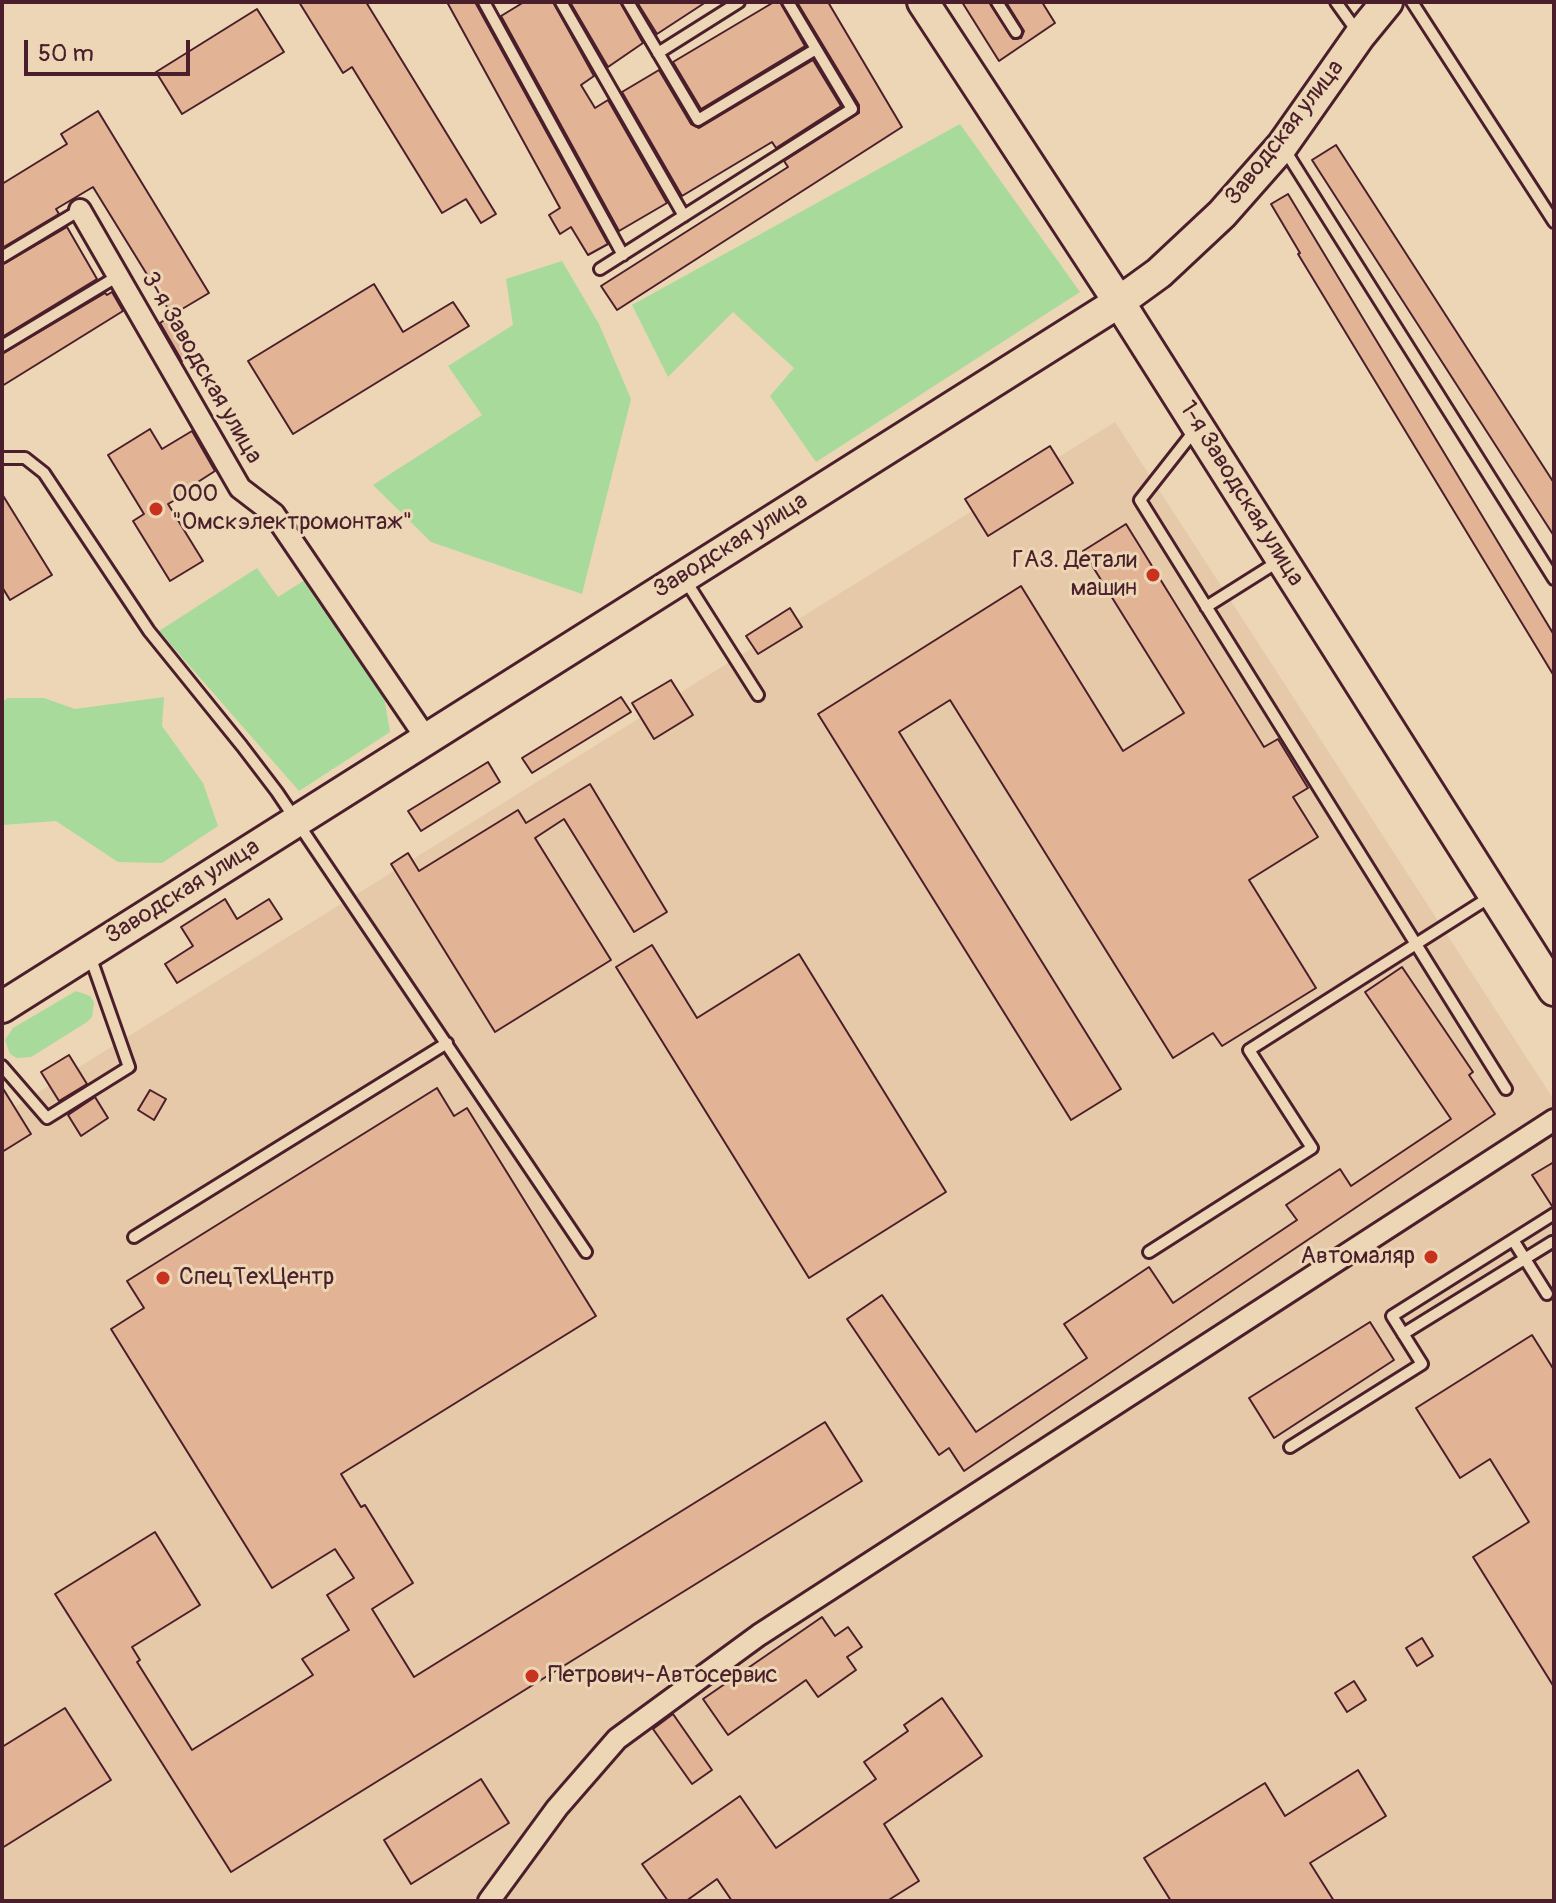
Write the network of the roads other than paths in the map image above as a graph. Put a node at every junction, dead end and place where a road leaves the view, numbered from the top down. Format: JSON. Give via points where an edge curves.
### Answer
{"nodes":[{"id":1,"x":484,"y":2,"type":"edge"},
{"id":2,"x":561,"y":2,"type":"edge"},
{"id":3,"x":628,"y":2,"type":"edge"},
{"id":4,"x":739,"y":2,"type":"edge"},
{"id":5,"x":788,"y":2,"type":"edge"},
{"id":6,"x":923,"y":2,"type":"edge"},
{"id":7,"x":997,"y":2,"type":"edge"},
{"id":8,"x":1336,"y":2,"type":"edge"},
{"id":9,"x":1387,"y":2,"type":"edge"},
{"id":10,"x":1412,"y":2,"type":"edge"},
{"id":11,"x":1016,"y":32,"type":"dead end"},
{"id":12,"x":1360,"y":35,"type":"junction"},
{"id":13,"x":816,"y":49,"type":"junction"},
{"id":14,"x":658,"y":53,"type":"junction"},
{"id":15,"x":1282,"y":146,"type":"junction"},
{"id":16,"x":80,"y":210,"type":"joint"},
{"id":17,"x":684,"y":216,"type":"junction"},
{"id":18,"x":1554,"y":222,"type":"edge"},
{"id":19,"x":623,"y":255,"type":"junction"},
{"id":20,"x":2,"y":257,"type":"edge"},
{"id":21,"x":600,"y":269,"type":"dead end"},
{"id":22,"x":118,"y":276,"type":"junction"},
{"id":23,"x":1119,"y":302,"type":"junction"},
{"id":24,"x":2,"y":346,"type":"edge"},
{"id":25,"x":1198,"y":426,"type":"junction"},
{"id":26,"x":2,"y":458,"type":"edge"},
{"id":27,"x":1283,"y":559,"type":"junction"},
{"id":28,"x":683,"y":576,"type":"junction"},
{"id":29,"x":1554,"y":579,"type":"edge"},
{"id":30,"x":1206,"y":607,"type":"junction"},
{"id":31,"x":758,"y":695,"type":"dead end"},
{"id":32,"x":426,"y":738,"type":"junction"},
{"id":33,"x":296,"y":820,"type":"junction"},
{"id":34,"x":1495,"y":894,"type":"junction"},
{"id":35,"x":1416,"y":944,"type":"junction"},
{"id":36,"x":88,"y":952,"type":"junction"},
{"id":37,"x":1554,"y":990,"type":"edge"},
{"id":38,"x":2,"y":1007,"type":"edge"},
{"id":39,"x":447,"y":1043,"type":"junction"},
{"id":40,"x":2,"y":1066,"type":"edge"},
{"id":41,"x":1506,"y":1089,"type":"dead end"},
{"id":42,"x":1554,"y":1120,"type":"edge"},
{"id":43,"x":1554,"y":1214,"type":"edge"},
{"id":44,"x":134,"y":1237,"type":"dead end"},
{"id":45,"x":1513,"y":1240,"type":"junction"},
{"id":46,"x":1552,"y":1242,"type":"dead end"},
{"id":47,"x":586,"y":1252,"type":"dead end"},
{"id":48,"x":1149,"y":1252,"type":"dead end"},
{"id":49,"x":1525,"y":1258,"type":"junction"},
{"id":50,"x":1547,"y":1294,"type":"dead end"},
{"id":51,"x":1403,"y":1334,"type":"junction"},
{"id":52,"x":1290,"y":1447,"type":"dead end"},
{"id":53,"x":489,"y":1901,"type":"edge"}],
"edges":[{"from":1,"to":19,"type":"lane"},
{"from":2,"to":17,"type":"lane"},
{"from":3,"to":14,"type":"lane"},
{"from":4,"to":14,"type":"lane"},
{"from":5,"to":13,"type":"lane"},
{"from":6,"to":23,"type":"main road","name":"1-я Заводская улица"},
{"from":7,"to":11,"type":"lane"},
{"from":8,"to":12,"type":"lane"},
{"from":9,"to":12,"type":"main road","name":"Заводская улица"},
{"from":10,"to":18,"type":"lane"},
{"from":12,"to":15,"type":"main road","name":"Заводская улица"},
{"from":13,"to":14,"type":"lane","via":[[698,120]]},
{"from":13,"to":17,"type":"lane","via":[[852,109]]},
{"from":15,"to":23,"type":"main road","name":"Заводская улица","via":[[1222,214]]},
{"from":15,"to":29,"type":"lane"},
{"from":16,"to":20,"type":"lane"},
{"from":16,"to":22,"type":"street","name":"3-я Заводская улица"},
{"from":17,"to":19,"type":"lane"},
{"from":19,"to":21,"type":"lane"},
{"from":22,"to":24,"type":"lane"},
{"from":22,"to":32,"type":"street","name":"3-я Заводская улица","via":[[240,488],[274,514]]},
{"from":23,"to":25,"type":"main road","name":"1-я Заводская улица"},
{"from":23,"to":28,"type":"main road","name":"Заводская улица"},
{"from":25,"to":27,"type":"main road","name":"1-я Заводская улица"},
{"from":25,"to":30,"type":"lane","via":[[1140,500]]},
{"from":26,"to":33,"type":"lane","via":[[25,458],[44,473],[149,631]]},
{"from":27,"to":30,"type":"lane"},
{"from":27,"to":34,"type":"main road","name":"1-я Заводская улица"},
{"from":28,"to":31,"type":"lane"},
{"from":28,"to":32,"type":"main road","name":"Заводская улица"},
{"from":30,"to":35,"type":"lane"},
{"from":32,"to":33,"type":"main road","name":"Заводская улица"},
{"from":33,"to":36,"type":"main road","name":"Заводская улица"},
{"from":33,"to":39,"type":"lane"},
{"from":34,"to":35,"type":"lane"},
{"from":34,"to":37,"type":"main road","name":"1-я Заводская улица"},
{"from":35,"to":41,"type":"lane"},
{"from":35,"to":48,"type":"lane","via":[[1249,1050],[1312,1148]]},
{"from":36,"to":38,"type":"main road","name":"Заводская улица"},
{"from":36,"to":40,"type":"lane","via":[[129,1067],[47,1118]]},
{"from":39,"to":44,"type":"lane"},
{"from":39,"to":47,"type":"lane"},
{"from":42,"to":53,"type":"street","via":[[759,1635],[617,1739],[557,1808]]},
{"from":43,"to":45,"type":"lane"},
{"from":45,"to":49,"type":"lane"},
{"from":45,"to":51,"type":"lane","via":[[1392,1316]]},
{"from":46,"to":49,"type":"lane"},
{"from":49,"to":50,"type":"lane"},
{"from":49,"to":51,"type":"lane"},
{"from":51,"to":52,"type":"lane","via":[[1422,1364]]}]}
